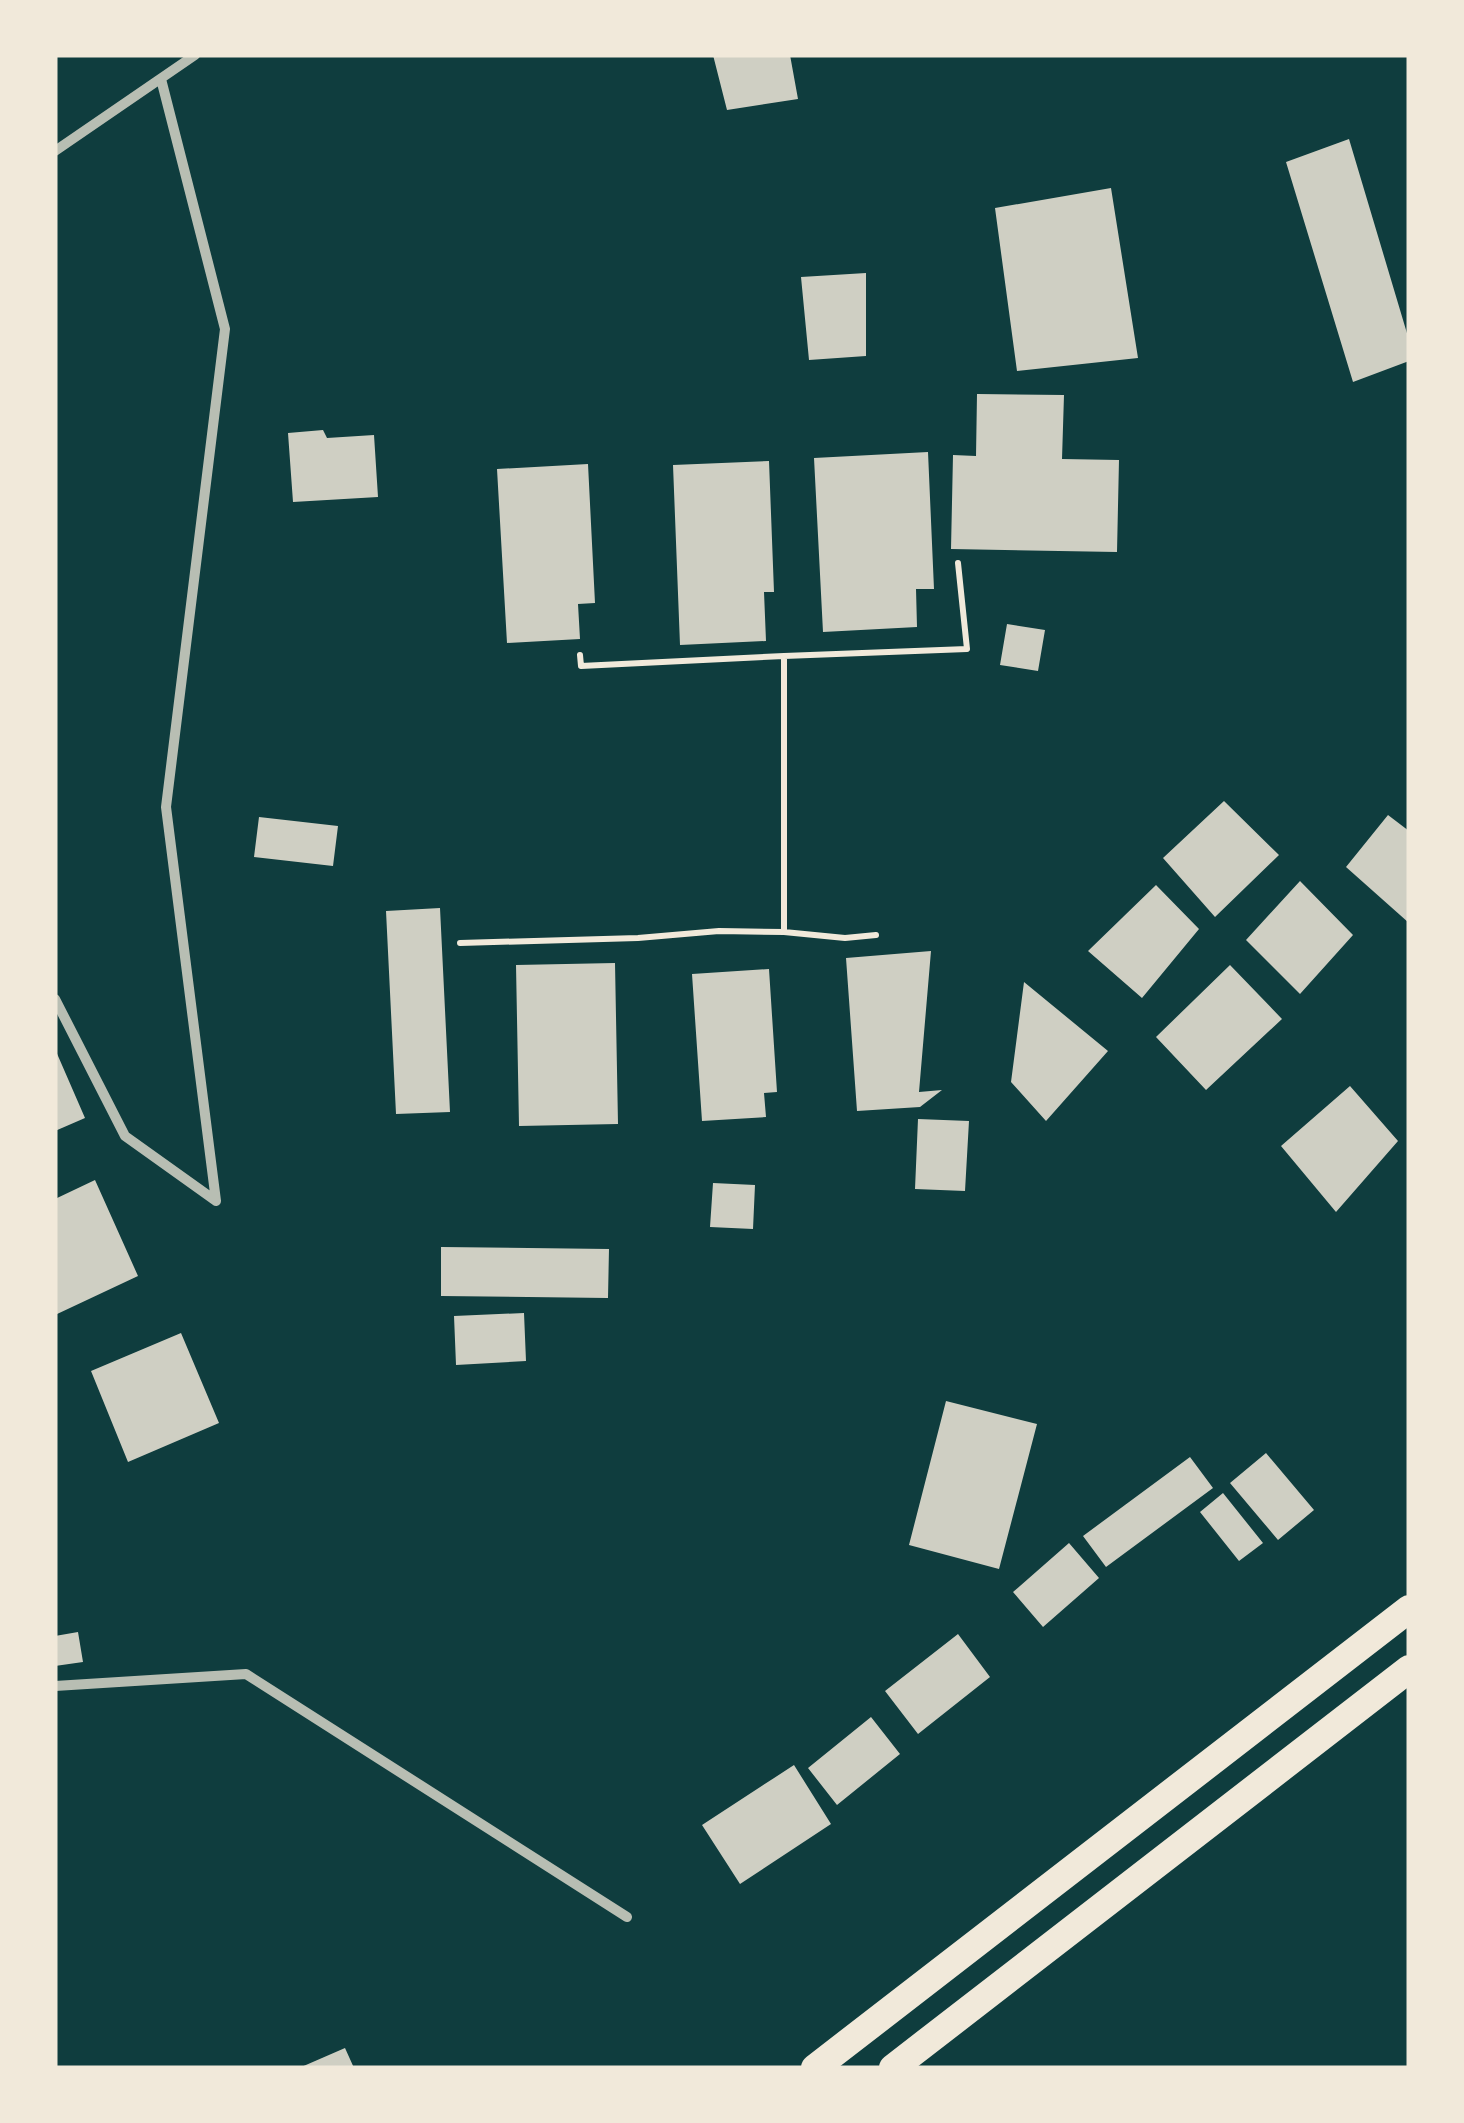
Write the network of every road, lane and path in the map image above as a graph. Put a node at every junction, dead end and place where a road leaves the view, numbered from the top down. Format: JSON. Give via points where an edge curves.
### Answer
{"nodes":[{"id":1,"x":196,"y":55,"type":"edge"},
{"id":2,"x":161,"y":79,"type":"junction"},
{"id":3,"x":55,"y":151,"type":"edge"},
{"id":4,"x":958,"y":563,"type":"dead end"},
{"id":5,"x":580,"y":655,"type":"dead end"},
{"id":6,"x":784,"y":656,"type":"junction"},
{"id":7,"x":784,"y":932,"type":"junction"},
{"id":8,"x":876,"y":935,"type":"dead end"},
{"id":9,"x":460,"y":943,"type":"dead end"},
{"id":10,"x":55,"y":999,"type":"edge"},
{"id":11,"x":1409,"y":1610,"type":"edge"},
{"id":12,"x":1409,"y":1669,"type":"edge"},
{"id":13,"x":55,"y":1686,"type":"edge"},
{"id":14,"x":627,"y":1917,"type":"dead end"},
{"id":15,"x":815,"y":2068,"type":"edge"},
{"id":16,"x":892,"y":2068,"type":"edge"}],
"edges":[{"from":1,"to":2,"type":"street"},
{"from":2,"to":3,"type":"street"},
{"from":2,"to":10,"type":"street","via":[[225,329],[166,807],[216,1202],[125,1136]]},
{"from":4,"to":6,"type":"path","via":[[967,650]]},
{"from":5,"to":6,"type":"path","via":[[581,666]]},
{"from":6,"to":7,"type":"path"},
{"from":7,"to":8,"type":"path"},
{"from":7,"to":9,"type":"path"},
{"from":11,"to":15,"type":"highway"},
{"from":12,"to":16,"type":"highway"},
{"from":13,"to":14,"type":"street","via":[[246,1674]]}]}
